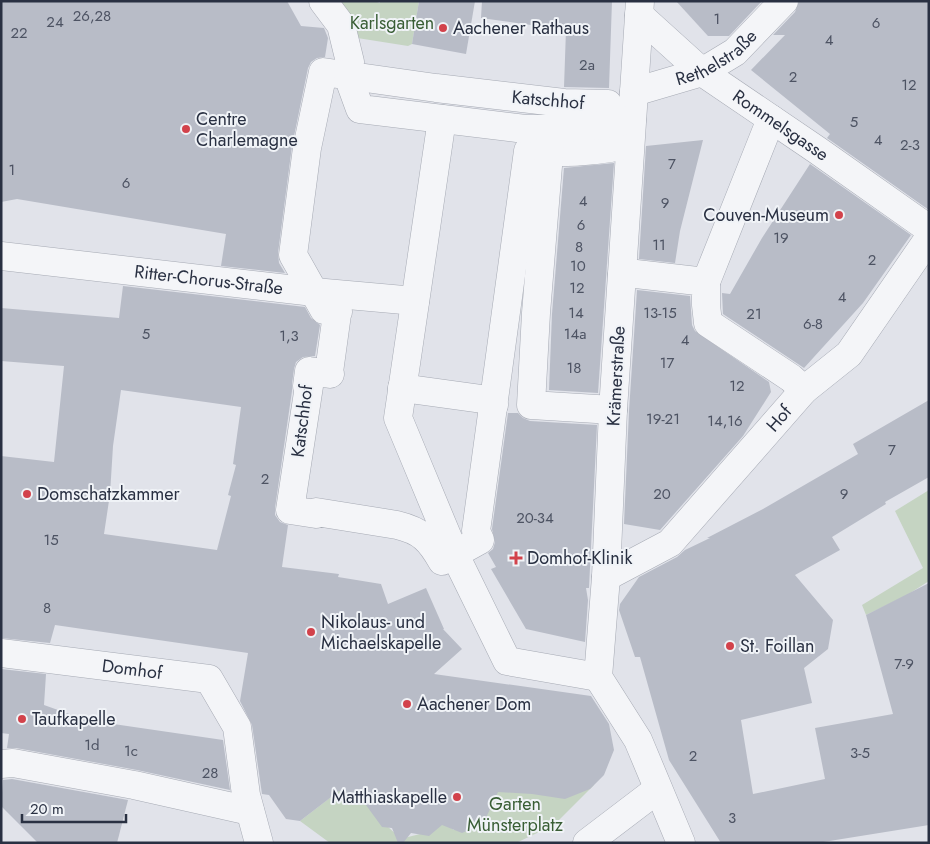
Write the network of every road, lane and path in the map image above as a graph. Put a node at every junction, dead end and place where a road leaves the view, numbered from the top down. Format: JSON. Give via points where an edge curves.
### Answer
{"nodes":[{"id":1,"x":323,"y":1,"type":"edge"},
{"id":2,"x":784,"y":1,"type":"edge"},
{"id":3,"x":640,"y":8,"type":"edge"},
{"id":4,"x":349,"y":69,"type":"junction"},
{"id":5,"x":702,"y":72,"type":"junction"},
{"id":6,"x":634,"y":92,"type":"junction"},
{"id":7,"x":442,"y":119,"type":"junction"},
{"id":8,"x":771,"y":119,"type":"junction"},
{"id":9,"x":627,"y":129,"type":"junction"},
{"id":10,"x":550,"y":141,"type":"junction"},
{"id":11,"x":929,"y":229,"type":"edge"},
{"id":12,"x":929,"y":238,"type":"edge"},
{"id":13,"x":1,"y":256,"type":"edge"},
{"id":14,"x":622,"y":275,"type":"junction"},
{"id":15,"x":706,"y":282,"type":"junction"},
{"id":16,"x":314,"y":292,"type":"junction"},
{"id":17,"x":415,"y":301,"type":"junction"},
{"id":18,"x":402,"y":388,"type":"junction"},
{"id":19,"x":804,"y":390,"type":"junction"},
{"id":20,"x":490,"y":399,"type":"junction"},
{"id":21,"x":531,"y":405,"type":"junction"},
{"id":22,"x":613,"y":410,"type":"junction"},
{"id":23,"x":455,"y":554,"type":"junction"},
{"id":24,"x":606,"y":577,"type":"junction"},
{"id":25,"x":1,"y":653,"type":"edge"},
{"id":26,"x":598,"y":677,"type":"junction"},
{"id":27,"x":1,"y":764,"type":"edge"},
{"id":28,"x":658,"y":789,"type":"junction"},
{"id":29,"x":248,"y":803,"type":"junction"},
{"id":30,"x":259,"y":843,"type":"edge"},
{"id":31,"x":586,"y":843,"type":"edge"},
{"id":32,"x":681,"y":843,"type":"edge"}],
"edges":[{"from":1,"to":4,"type":"street","name":"Katschhof","via":[[341,25]]},
{"from":2,"to":5,"type":"street","name":"Rethelstraße","via":[[735,52]]},
{"from":3,"to":5,"type":"street","name":"Rommelsgasse"},
{"from":3,"to":6,"type":"street","name":"Krämerstraße"},
{"from":4,"to":7,"type":"street","name":"Katschhof","via":[[360,109]]},
{"from":4,"to":9,"type":"street","name":"Katschhof","via":[[564,103],[608,104]]},
{"from":4,"to":16,"type":"street","name":"Katschhof","via":[[322,72],[307,148],[294,254]]},
{"from":5,"to":6,"type":"street","name":"Rethelstraße"},
{"from":5,"to":8,"type":"street","name":"Rommelsgasse"},
{"from":6,"to":9,"type":"street","name":"Krämerstraße"},
{"from":7,"to":10,"type":"street","name":"Katschhof","via":[[526,129]]},
{"from":7,"to":17,"type":"street"},
{"from":8,"to":11,"type":"street","name":"Rommelsgasse"},
{"from":8,"to":15,"type":"street"},
{"from":9,"to":10,"type":"street","name":"Katschhof","via":[[608,149]]},
{"from":9,"to":14,"type":"street","name":"Krämerstraße"},
{"from":10,"to":20,"type":"street","name":"Katschhof","via":[[528,152]]},
{"from":10,"to":21,"type":"street"},
{"from":12,"to":19,"type":"street","name":"Hof","via":[[848,354]]},
{"from":13,"to":16,"type":"street","name":"Ritter-Chorus-Straße"},
{"from":14,"to":15,"type":"street"},
{"from":14,"to":22,"type":"street","name":"Krämerstraße"},
{"from":15,"to":19,"type":"street","via":[[708,323]]},
{"from":16,"to":17,"type":"street","name":"Ritter-Chorus-Straße"},
{"from":16,"to":23,"type":"street","name":"Katschhof","via":[[324,310],[338,314],[330,374],[309,371],[290,510],[404,527],[427,539],[442,562]]},
{"from":17,"to":18,"type":"street"},
{"from":18,"to":20,"type":"street"},
{"from":18,"to":23,"type":"street","via":[[398,418]]},
{"from":19,"to":24,"type":"street","name":"Hof","via":[[670,543]]},
{"from":20,"to":21,"type":"street"},
{"from":20,"to":23,"type":"street","name":"Katschhof","via":[[476,531],[480,540]]},
{"from":21,"to":22,"type":"street"},
{"from":22,"to":24,"type":"street","name":"Krämerstraße"},
{"from":23,"to":26,"type":"street","via":[[507,661]]},
{"from":24,"to":26,"type":"street","name":"Krämerstraße"},
{"from":25,"to":29,"type":"street","name":"Domhof","via":[[209,679],[240,722]]},
{"from":26,"to":28,"type":"street","via":[[638,740]]},
{"from":27,"to":29,"type":"street","via":[[13,763]]},
{"from":28,"to":31,"type":"street"},
{"from":28,"to":32,"type":"street"},
{"from":29,"to":30,"type":"street","name":"Domhof"}]}
